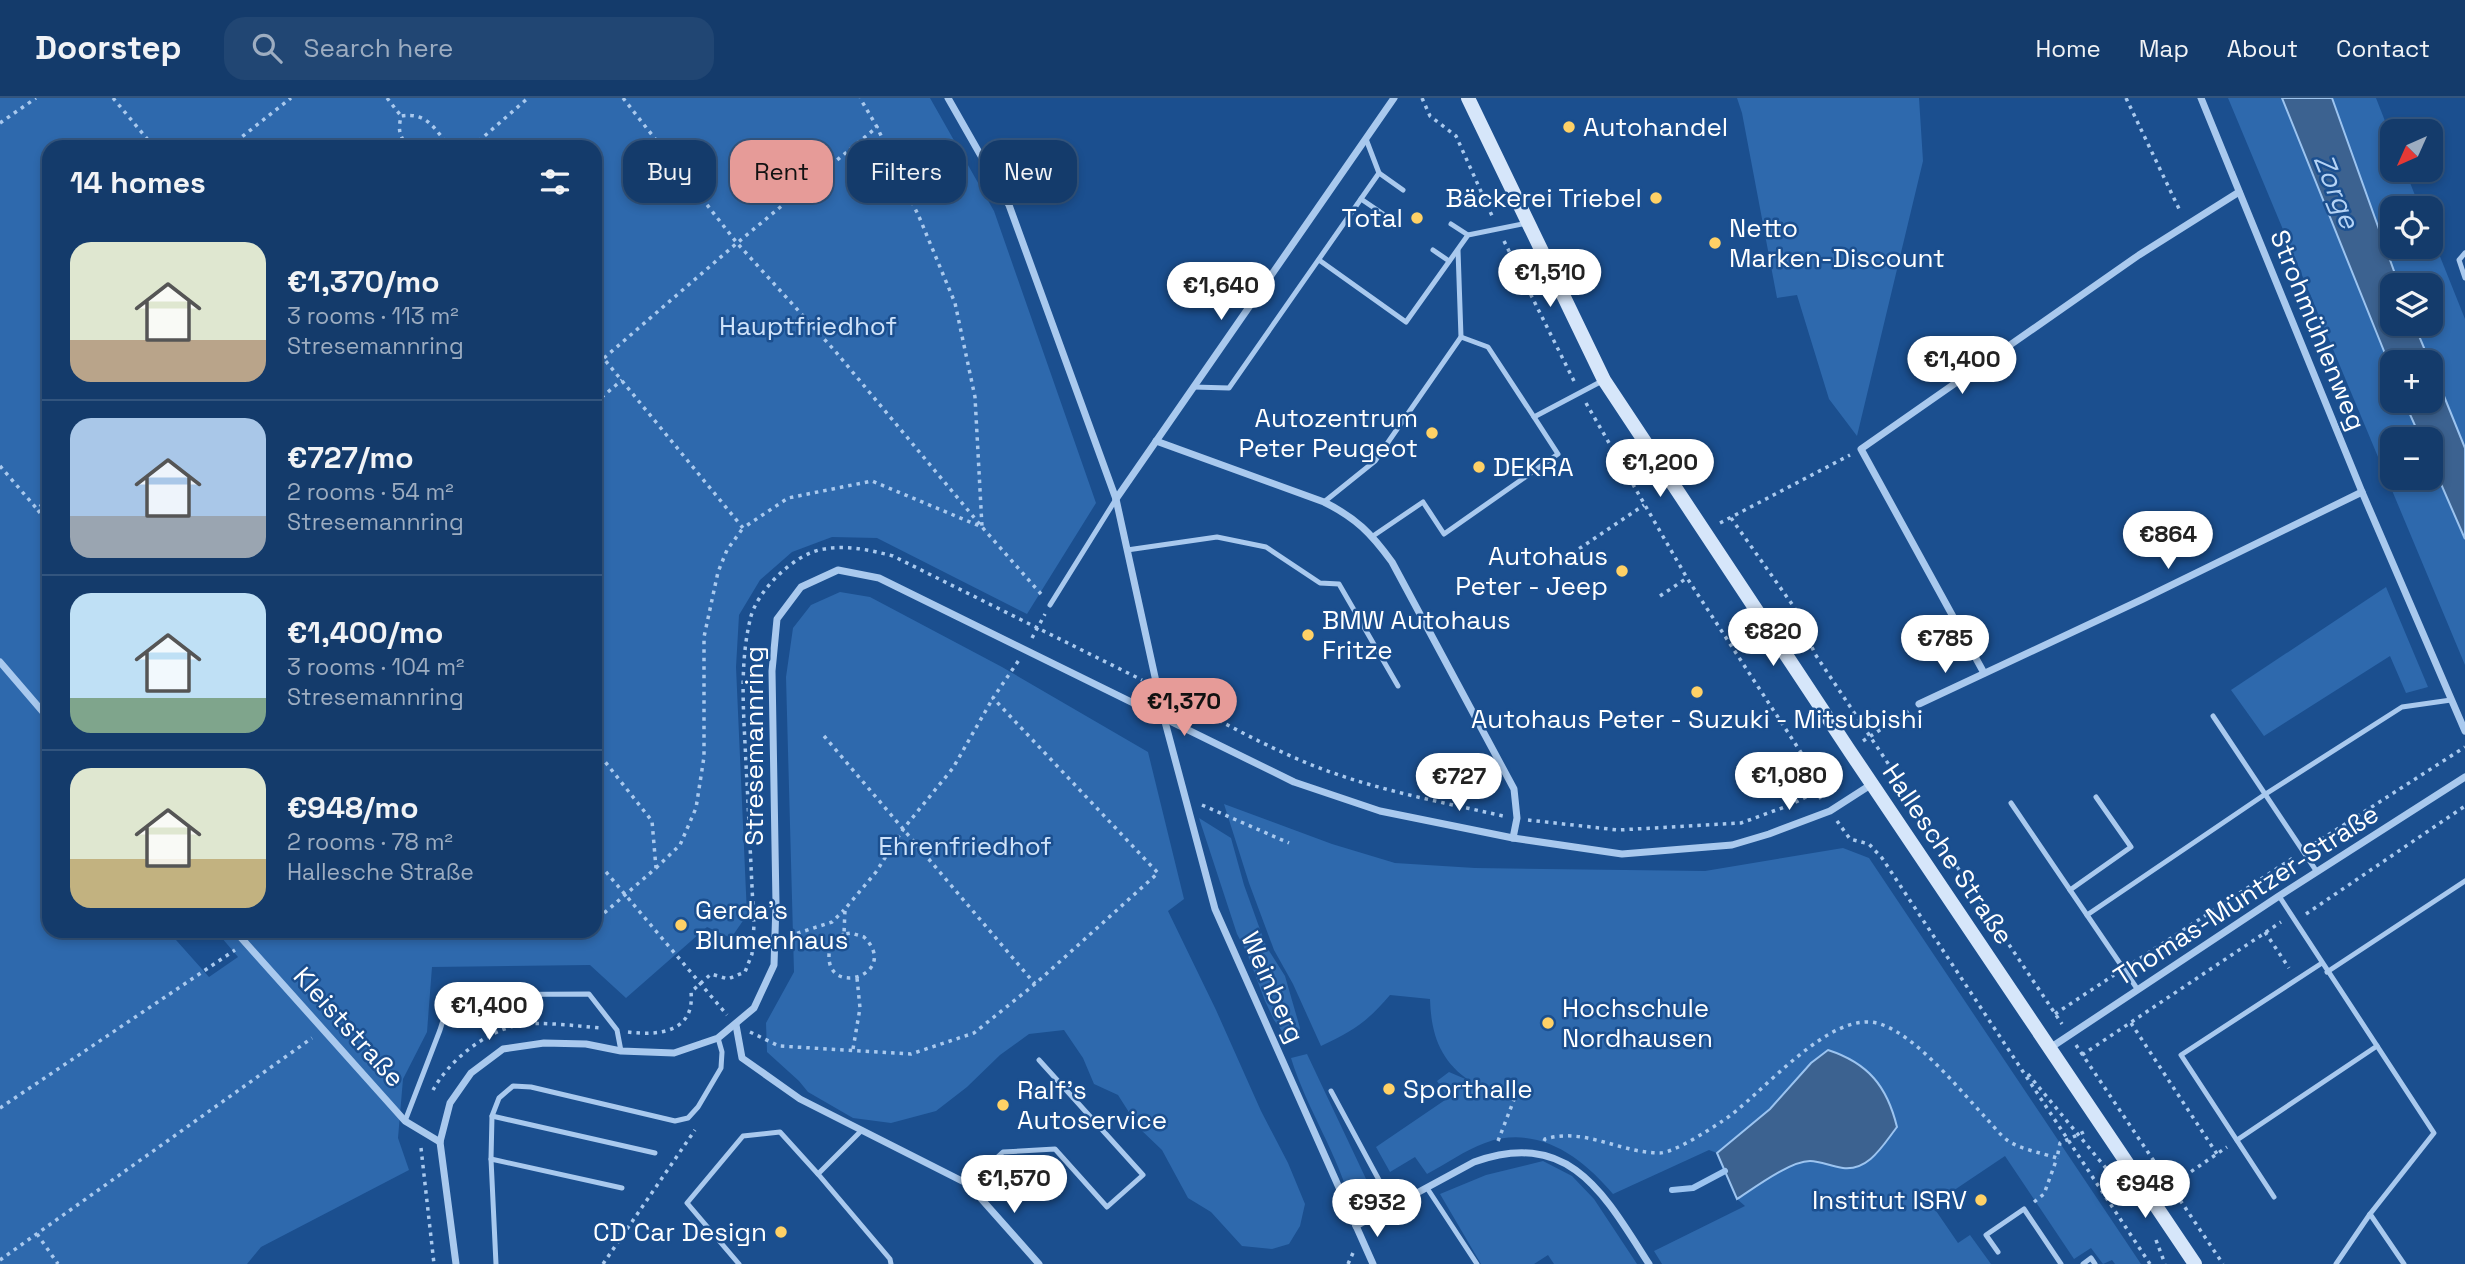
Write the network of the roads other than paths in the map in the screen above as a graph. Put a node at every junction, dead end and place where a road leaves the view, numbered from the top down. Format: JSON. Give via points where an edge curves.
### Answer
{"nodes":[{"id":1,"x":948,"y":98,"type":"edge"},
{"id":2,"x":1394,"y":98,"type":"edge"},
{"id":3,"x":1468,"y":98,"type":"edge"},
{"id":4,"x":2201,"y":98,"type":"edge"},
{"id":5,"x":1366,"y":139,"type":"junction"},
{"id":6,"x":1379,"y":173,"type":"junction"},
{"id":7,"x":1403,"y":190,"type":"dead end"},
{"id":8,"x":2239,"y":192,"type":"junction"},
{"id":9,"x":1361,"y":199,"type":"junction"},
{"id":10,"x":1386,"y":216,"type":"dead end"},
{"id":11,"x":1451,"y":223,"type":"dead end"},
{"id":12,"x":1527,"y":223,"type":"junction"},
{"id":13,"x":1468,"y":235,"type":"junction"},
{"id":14,"x":1433,"y":250,"type":"dead end"},
{"id":15,"x":1458,"y":250,"type":"junction"},
{"id":16,"x":2465,"y":253,"type":"edge"},
{"id":17,"x":1319,"y":260,"type":"junction"},
{"id":18,"x":1449,"y":261,"type":"junction"},
{"id":19,"x":2465,"y":278,"type":"edge"},
{"id":20,"x":1461,"y":337,"type":"junction"},
{"id":21,"x":1604,"y":380,"type":"junction"},
{"id":22,"x":1193,"y":387,"type":"junction"},
{"id":23,"x":1534,"y":417,"type":"junction"},
{"id":24,"x":1156,"y":441,"type":"junction"},
{"id":25,"x":2362,"y":492,"type":"junction"},
{"id":26,"x":1116,"y":499,"type":"junction"},
{"id":27,"x":1324,"y":502,"type":"junction"},
{"id":28,"x":1373,"y":536,"type":"junction"},
{"id":29,"x":1128,"y":550,"type":"junction"},
{"id":30,"x":1050,"y":605,"type":"road end"},
{"id":31,"x":0,"y":662,"type":"edge"},
{"id":32,"x":1984,"y":673,"type":"junction"},
{"id":33,"x":1398,"y":686,"type":"dead end"},
{"id":34,"x":2451,"y":700,"type":"junction"},
{"id":35,"x":1919,"y":704,"type":"road end"},
{"id":36,"x":42,"y":711,"type":"edge"},
{"id":37,"x":2213,"y":716,"type":"dead end"},
{"id":38,"x":1164,"y":718,"type":"junction"},
{"id":39,"x":2465,"y":731,"type":"edge"},
{"id":40,"x":2465,"y":777,"type":"edge"},
{"id":41,"x":1872,"y":784,"type":"junction"},
{"id":42,"x":2264,"y":795,"type":"junction"},
{"id":43,"x":2096,"y":797,"type":"dead end"},
{"id":44,"x":2011,"y":803,"type":"dead end"},
{"id":45,"x":1513,"y":838,"type":"junction"},
{"id":46,"x":2317,"y":872,"type":"junction"},
{"id":47,"x":2465,"y":881,"type":"edge"},
{"id":48,"x":2070,"y":890,"type":"junction"},
{"id":49,"x":2279,"y":896,"type":"junction"},
{"id":50,"x":2087,"y":915,"type":"junction"},
{"id":51,"x":241,"y":938,"type":"edge"},
{"id":52,"x":2322,"y":963,"type":"junction"},
{"id":53,"x":2327,"y":972,"type":"junction"},
{"id":54,"x":2138,"y":990,"type":"junction"},
{"id":55,"x":736,"y":1025,"type":"junction"},
{"id":56,"x":718,"y":1038,"type":"junction"},
{"id":57,"x":2377,"y":1046,"type":"junction"},
{"id":58,"x":2050,"y":1049,"type":"junction"},
{"id":59,"x":621,"y":1051,"type":"junction"},
{"id":60,"x":1039,"y":1059,"type":"dead end"},
{"id":61,"x":1331,"y":1091,"type":"dead end"},
{"id":62,"x":492,"y":1116,"type":"junction"},
{"id":63,"x":405,"y":1121,"type":"junction"},
{"id":64,"x":862,"y":1130,"type":"junction"},
{"id":65,"x":2237,"y":1140,"type":"junction"},
{"id":66,"x":440,"y":1142,"type":"junction"},
{"id":67,"x":656,"y":1153,"type":"dead end"},
{"id":68,"x":491,"y":1159,"type":"junction"},
{"id":69,"x":818,"y":1174,"type":"junction"},
{"id":70,"x":968,"y":1184,"type":"junction"},
{"id":71,"x":622,"y":1188,"type":"dead end"},
{"id":72,"x":1427,"y":1188,"type":"junction"},
{"id":73,"x":2274,"y":1197,"type":"dead end"},
{"id":74,"x":1393,"y":1206,"type":"junction"},
{"id":75,"x":2370,"y":1214,"type":"junction"},
{"id":76,"x":1356,"y":1226,"type":"junction"},
{"id":77,"x":1998,"y":1252,"type":"dead end"},
{"id":78,"x":456,"y":1264,"type":"edge"},
{"id":79,"x":496,"y":1264,"type":"edge"},
{"id":80,"x":739,"y":1264,"type":"edge"},
{"id":81,"x":891,"y":1264,"type":"edge"},
{"id":82,"x":1039,"y":1264,"type":"edge"},
{"id":83,"x":1373,"y":1264,"type":"edge"},
{"id":84,"x":1476,"y":1264,"type":"edge"},
{"id":85,"x":1649,"y":1264,"type":"edge"},
{"id":86,"x":2061,"y":1264,"type":"edge"},
{"id":87,"x":2083,"y":1264,"type":"edge"},
{"id":88,"x":2095,"y":1264,"type":"edge"},
{"id":89,"x":2195,"y":1264,"type":"edge"},
{"id":90,"x":2336,"y":1264,"type":"edge"},
{"id":91,"x":2404,"y":1264,"type":"edge"}],
"edges":[{"from":1,"to":26,"type":"street","name":"Weinberg","via":[[1009,205]]},
{"from":2,"to":5,"type":"street"},
{"from":3,"to":12,"type":"main road","name":"Hallesche Straße"},
{"from":4,"to":8,"type":"street","name":"Strohmühlenweg"},
{"from":5,"to":6,"type":"lane"},
{"from":5,"to":22,"type":"street"},
{"from":6,"to":7,"type":"lane"},
{"from":6,"to":9,"type":"lane"},
{"from":8,"to":25,"type":"street","name":"Strohmühlenweg"},
{"from":8,"to":32,"type":"street","via":[[2139,255],[1861,449]]},
{"from":9,"to":10,"type":"lane"},
{"from":9,"to":17,"type":"lane"},
{"from":11,"to":13,"type":"lane"},
{"from":12,"to":13,"type":"lane"},
{"from":12,"to":21,"type":"main road","name":"Hallesche Straße"},
{"from":13,"to":15,"type":"lane"},
{"from":14,"to":18,"type":"lane"},
{"from":15,"to":18,"type":"lane"},
{"from":15,"to":20,"type":"lane"},
{"from":16,"to":19,"type":"lane","via":[[2459,260]]},
{"from":17,"to":18,"type":"lane","via":[[1406,322]]},
{"from":17,"to":22,"type":"lane","via":[[1229,388]]},
{"from":20,"to":23,"type":"lane","via":[[1489,347]]},
{"from":20,"to":27,"type":"lane","via":[[1375,461]]},
{"from":21,"to":23,"type":"lane"},
{"from":21,"to":41,"type":"main road","name":"Hallesche Straße"},
{"from":22,"to":24,"type":"street"},
{"from":23,"to":28,"type":"lane","via":[[1558,454],[1444,534],[1423,502]]},
{"from":24,"to":26,"type":"street"},
{"from":24,"to":27,"type":"street"},
{"from":25,"to":32,"type":"street"},
{"from":25,"to":34,"type":"street","name":"Strohmühlenweg"},
{"from":26,"to":29,"type":"street","name":"Weinberg"},
{"from":26,"to":30,"type":"lane"},
{"from":27,"to":28,"type":"street","via":[[1348,514]]},
{"from":28,"to":45,"type":"street","via":[[1392,562],[1514,789],[1517,818]]},
{"from":29,"to":33,"type":"lane","via":[[1217,537],[1266,547],[1320,583],[1339,584]]},
{"from":29,"to":38,"type":"street","name":"Weinberg"},
{"from":31,"to":36,"type":"street"},
{"from":32,"to":35,"type":"street"},
{"from":34,"to":39,"type":"street","name":"Strohmühlenweg"},
{"from":34,"to":42,"type":"lane","via":[[2402,707]]},
{"from":37,"to":42,"type":"lane"},
{"from":38,"to":45,"type":"street","name":"Stresemannring","via":[[1294,782],[1380,811]]},
{"from":38,"to":55,"type":"street","name":"Stresemannring","via":[[879,578],[838,570],[800,587],[777,619],[772,671],[774,965],[754,1008]]},
{"from":38,"to":76,"type":"street","name":"Weinberg","via":[[1215,909]]},
{"from":40,"to":46,"type":"street","name":"Thomas-Müntzer-Straße"},
{"from":41,"to":45,"type":"street","name":"Stresemannring","via":[[1830,811],[1732,845],[1622,853]]},
{"from":41,"to":58,"type":"main road","name":"Hallesche Straße"},
{"from":42,"to":46,"type":"lane"},
{"from":42,"to":50,"type":"lane"},
{"from":43,"to":48,"type":"lane","via":[[2131,847]]},
{"from":44,"to":48,"type":"lane"},
{"from":46,"to":49,"type":"street","name":"Thomas-Müntzer-Straße"},
{"from":47,"to":53,"type":"lane"},
{"from":48,"to":50,"type":"lane"},
{"from":49,"to":52,"type":"lane"},
{"from":49,"to":54,"type":"street","name":"Thomas-Müntzer-Straße"},
{"from":50,"to":54,"type":"lane"},
{"from":51,"to":63,"type":"street","name":"Kleiststraße"},
{"from":52,"to":53,"type":"lane"},
{"from":52,"to":65,"type":"lane","via":[[2181,1055]]},
{"from":53,"to":57,"type":"lane"},
{"from":54,"to":58,"type":"street","name":"Thomas-Müntzer-Straße"},
{"from":55,"to":56,"type":"street","name":"Stresemannring"},
{"from":55,"to":64,"type":"street","via":[[742,1058],[800,1099]]},
{"from":56,"to":59,"type":"street","name":"Stresemannring","via":[[674,1053]]},
{"from":56,"to":62,"type":"lane","via":[[721,1068],[688,1118],[674,1121],[513,1086],[499,1098]]},
{"from":57,"to":65,"type":"lane"},
{"from":57,"to":75,"type":"lane","via":[[2434,1133]]},
{"from":58,"to":89,"type":"main road","name":"Hallesche Straße"},
{"from":59,"to":63,"type":"lane","via":[[617,1030],[589,994],[451,995]]},
{"from":59,"to":66,"type":"street","name":"Stresemannring","via":[[544,1043],[503,1049],[471,1073],[450,1103]]},
{"from":60,"to":70,"type":"lane","via":[[1143,1175],[1107,1207],[1055,1149],[1003,1152]]},
{"from":61,"to":74,"type":"lane"},
{"from":62,"to":67,"type":"lane"},
{"from":62,"to":68,"type":"lane"},
{"from":63,"to":66,"type":"street","name":"Kleiststraße"},
{"from":64,"to":69,"type":"lane"},
{"from":64,"to":70,"type":"street"},
{"from":65,"to":73,"type":"lane"},
{"from":66,"to":78,"type":"street","name":"Stresemannring"},
{"from":68,"to":71,"type":"lane"},
{"from":68,"to":79,"type":"lane"},
{"from":69,"to":80,"type":"lane","via":[[780,1132],[743,1136],[687,1203]]},
{"from":69,"to":81,"type":"lane"},
{"from":70,"to":82,"type":"street"},
{"from":72,"to":74,"type":"street"},
{"from":72,"to":84,"type":"lane"},
{"from":72,"to":85,"type":"street","via":[[1493,1155],[1538,1153],[1558,1158],[1609,1202]]},
{"from":74,"to":76,"type":"street"},
{"from":75,"to":90,"type":"lane"},
{"from":75,"to":91,"type":"lane"},
{"from":76,"to":83,"type":"street","name":"Weinberg"},
{"from":77,"to":86,"type":"lane","via":[[1986,1235],[2024,1209]]},
{"from":87,"to":88,"type":"lane","via":[[2091,1258]]}]}
